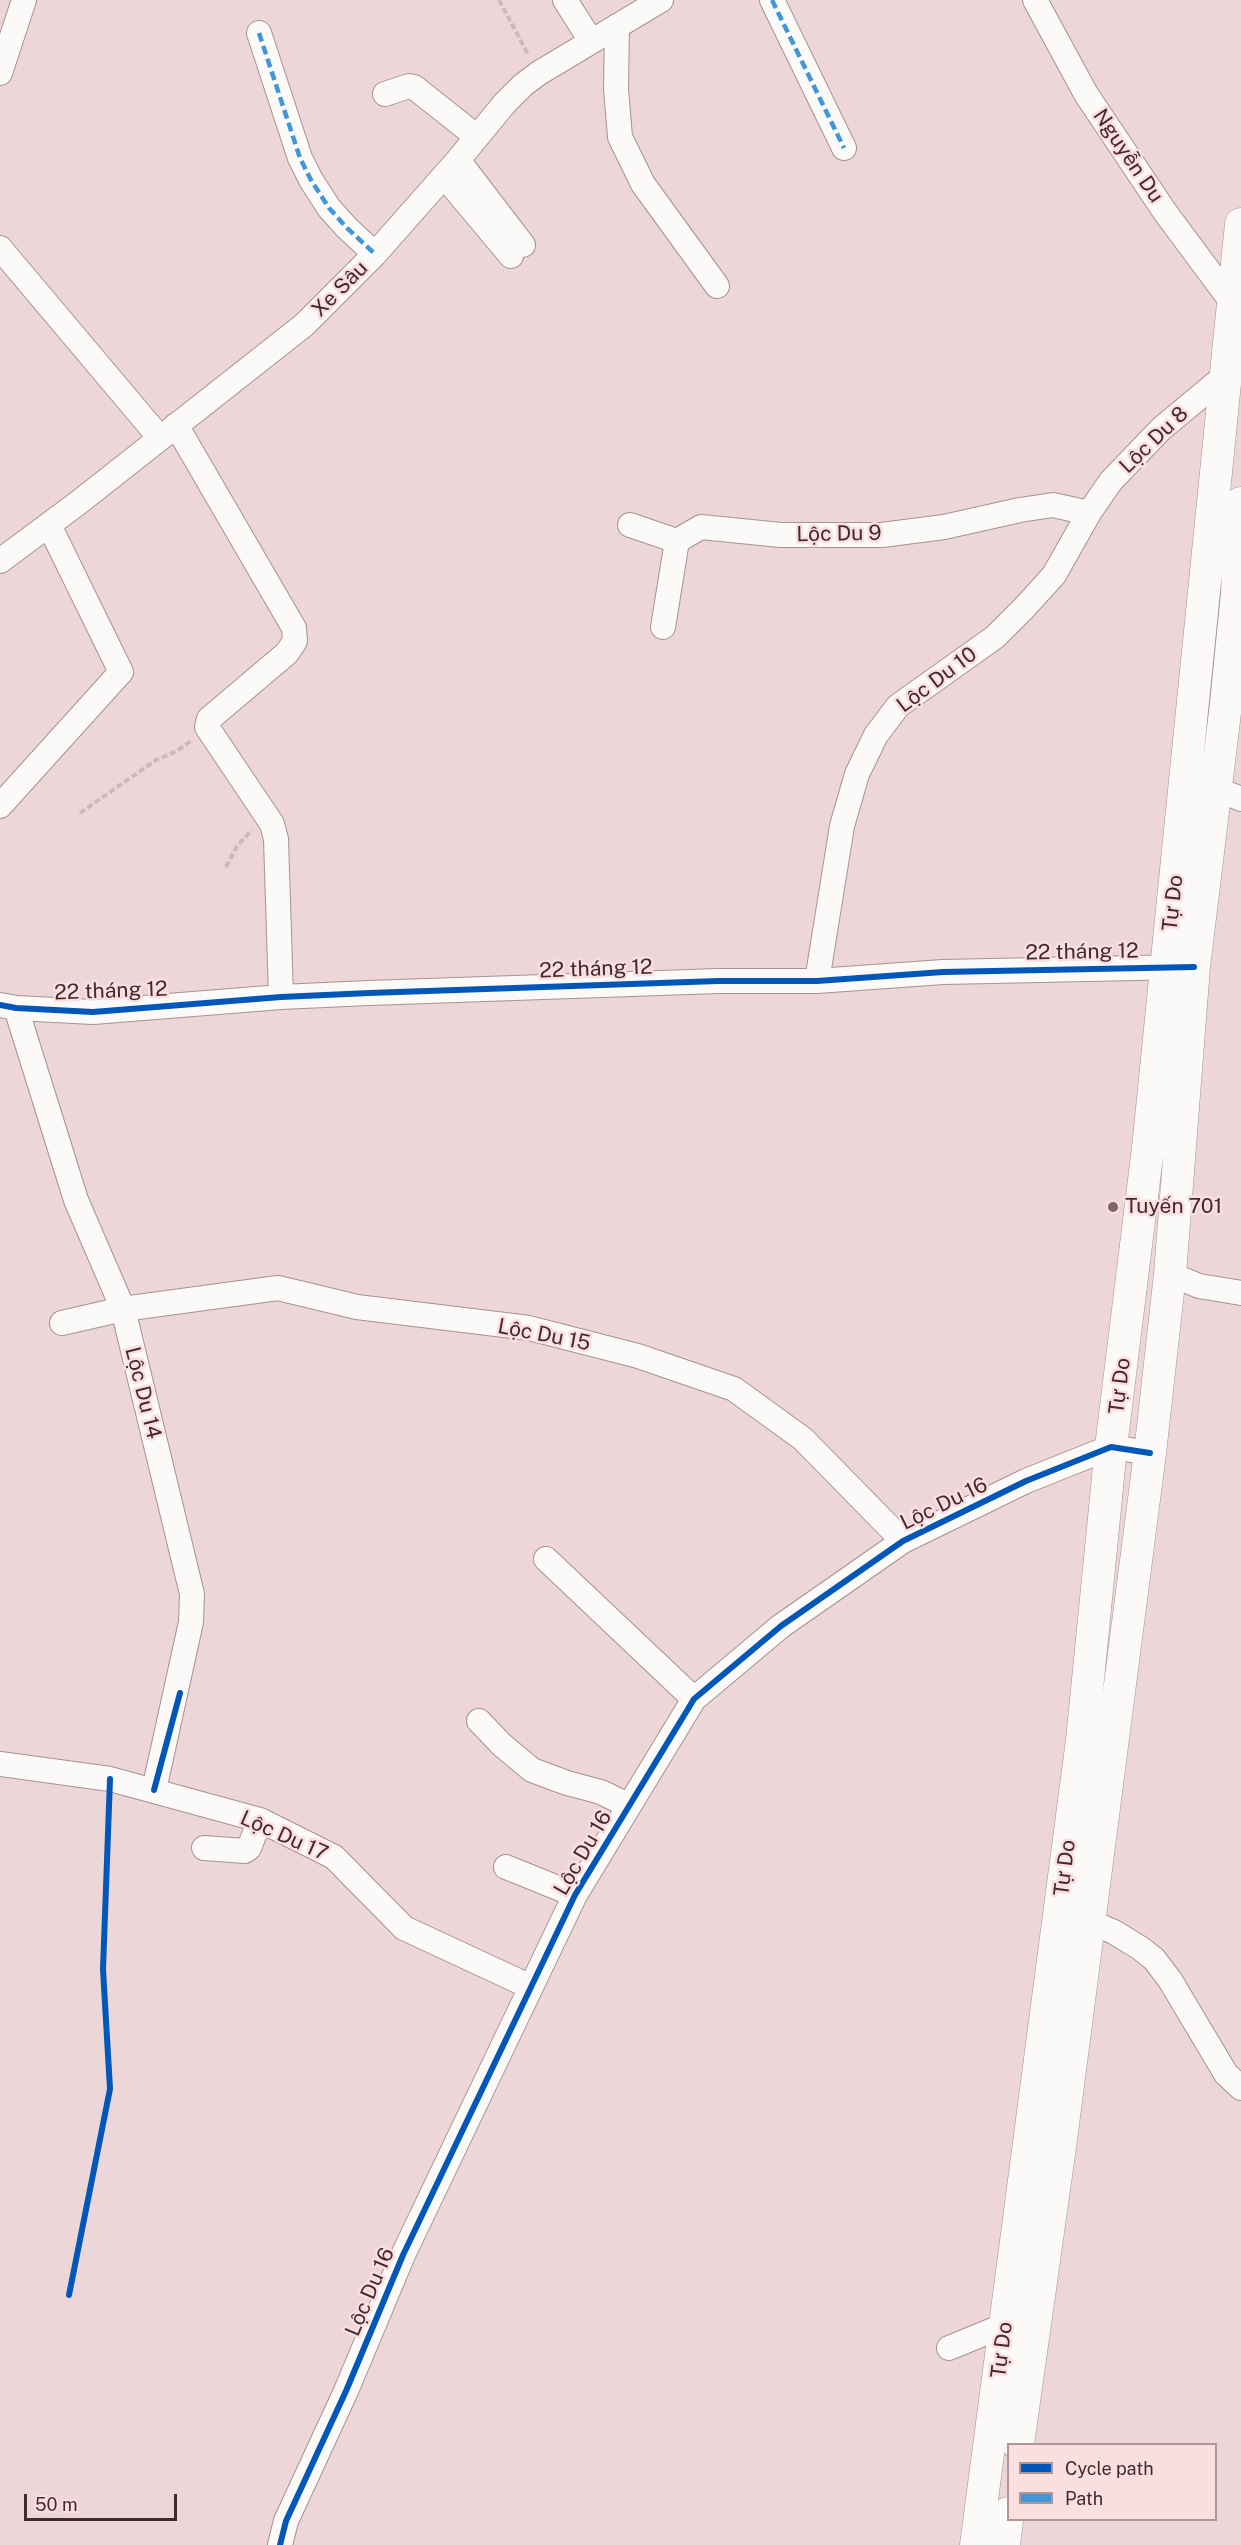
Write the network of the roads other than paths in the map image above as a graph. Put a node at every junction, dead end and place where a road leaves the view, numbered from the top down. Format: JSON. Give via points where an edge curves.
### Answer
{"nodes":[{"id":1,"x":24,"y":0,"type":"edge"},
{"id":2,"x":565,"y":0,"type":"edge"},
{"id":3,"x":661,"y":0,"type":"edge"},
{"id":4,"x":772,"y":0,"type":"edge"},
{"id":5,"x":1035,"y":0,"type":"edge"},
{"id":6,"x":617,"y":26,"type":"junction"},
{"id":7,"x":259,"y":33,"type":"dead end"},
{"id":8,"x":591,"y":41,"type":"junction"},
{"id":9,"x":0,"y":73,"type":"edge"},
{"id":10,"x":385,"y":94,"type":"dead end"},
{"id":11,"x":477,"y":137,"type":"junction"},
{"id":12,"x":844,"y":148,"type":"dead end"},
{"id":13,"x":451,"y":168,"type":"junction"},
{"id":14,"x":1241,"y":224,"type":"edge"},
{"id":15,"x":0,"y":248,"type":"edge"},
{"id":16,"x":517,"y":250,"type":"dead end"},
{"id":17,"x":375,"y":254,"type":"junction"},
{"id":18,"x":717,"y":286,"type":"dead end"},
{"id":19,"x":1237,"y":312,"type":"edge"},
{"id":20,"x":1227,"y":374,"type":"junction"},
{"id":21,"x":168,"y":431,"type":"junction"},
{"id":22,"x":1241,"y":510,"type":"edge"},
{"id":23,"x":1089,"y":513,"type":"junction"},
{"id":24,"x":49,"y":525,"type":"junction"},
{"id":25,"x":630,"y":525,"type":"dead end"},
{"id":26,"x":677,"y":541,"type":"junction"},
{"id":27,"x":0,"y":561,"type":"edge"},
{"id":28,"x":1239,"y":596,"type":"edge"},
{"id":29,"x":663,"y":627,"type":"dead end"},
{"id":30,"x":1228,"y":794,"type":"edge"},
{"id":31,"x":0,"y":806,"type":"edge"},
{"id":32,"x":1180,"y":967,"type":"junction"},
{"id":33,"x":817,"y":981,"type":"junction"},
{"id":34,"x":280,"y":997,"type":"junction"},
{"id":35,"x":8,"y":1006,"type":"edge"},
{"id":36,"x":1170,"y":1274,"type":"junction"},
{"id":37,"x":1241,"y":1293,"type":"edge"},
{"id":38,"x":123,"y":1309,"type":"junction"},
{"id":39,"x":62,"y":1323,"type":"dead end"},
{"id":40,"x":1111,"y":1447,"type":"junction"},
{"id":41,"x":1150,"y":1453,"type":"junction"},
{"id":42,"x":903,"y":1541,"type":"junction"},
{"id":43,"x":546,"y":1559,"type":"dead end"},
{"id":44,"x":694,"y":1699,"type":"junction"},
{"id":45,"x":479,"y":1721,"type":"dead end"},
{"id":46,"x":0,"y":1764,"type":"edge"},
{"id":47,"x":154,"y":1790,"type":"junction"},
{"id":48,"x":629,"y":1806,"type":"junction"},
{"id":49,"x":260,"y":1820,"type":"junction"},
{"id":50,"x":204,"y":1848,"type":"dead end"},
{"id":51,"x":506,"y":1867,"type":"dead end"},
{"id":52,"x":575,"y":1895,"type":"junction"},
{"id":53,"x":1088,"y":1921,"type":"junction"},
{"id":54,"x":531,"y":1987,"type":"junction"},
{"id":55,"x":1241,"y":2088,"type":"edge"},
{"id":56,"x":1005,"y":2325,"type":"junction"},
{"id":57,"x":949,"y":2348,"type":"dead end"},
{"id":58,"x":1018,"y":2443,"type":"edge"},
{"id":59,"x":1007,"y":2521,"type":"edge"},
{"id":60,"x":280,"y":2545,"type":"edge"},
{"id":61,"x":976,"y":2545,"type":"edge"},
{"id":62,"x":1004,"y":2545,"type":"edge"}],
"edges":[{"from":1,"to":9,"type":"street"},
{"from":2,"to":8,"type":"street"},
{"from":3,"to":6,"type":"street","name":"Xe Sâu"},
{"from":4,"to":12,"type":"street"},
{"from":5,"to":19,"type":"street","name":"Nguyễn Du","via":[[1086,94]]},
{"from":6,"to":8,"type":"street","name":"Xe Sâu"},
{"from":6,"to":18,"type":"street","via":[[620,137],[643,184]]},
{"from":7,"to":17,"type":"street","via":[[300,158],[311,180],[335,215]]},
{"from":8,"to":11,"type":"street","name":"Xe Sâu","via":[[539,73],[505,103]]},
{"from":10,"to":11,"type":"street","via":[[414,87]]},
{"from":11,"to":13,"type":"street","name":"Xe Sâu"},
{"from":13,"to":16,"type":"street"},
{"from":13,"to":17,"type":"street","name":"Xe Sâu"},
{"from":14,"to":19,"type":"main road","name":"Tự Do"},
{"from":15,"to":21,"type":"street"},
{"from":17,"to":21,"type":"street","name":"Xe Sâu","via":[[304,325]]},
{"from":19,"to":20,"type":"main road","name":"Tự Do"},
{"from":20,"to":23,"type":"street","name":"Lộc Du 8","via":[[1161,429],[1111,481]]},
{"from":20,"to":32,"type":"main road","name":"Tự Do"},
{"from":21,"to":24,"type":"street","name":"Xe Sâu"},
{"from":21,"to":34,"type":"street","via":[[294,628],[295,641],[287,653],[209,719],[207,727],[268,815],[276,839]]},
{"from":22,"to":28,"type":"main road","name":"Tự Do"},
{"from":23,"to":26,"type":"street","name":"Lộc Du 9","via":[[1053,505],[882,535],[781,535],[701,527]]},
{"from":23,"to":33,"type":"street","name":"Lộc Du 10","via":[[1054,575],[995,637],[898,706],[876,735],[858,774],[842,826]]},
{"from":24,"to":27,"type":"street","name":"Xe Sâu"},
{"from":24,"to":31,"type":"street","via":[[121,672]]},
{"from":25,"to":26,"type":"street"},
{"from":26,"to":29,"type":"street"},
{"from":28,"to":30,"type":"main road","name":"Tự Do","via":[[1226,704]]},
{"from":30,"to":32,"type":"main road","name":"Tự Do"},
{"from":32,"to":33,"type":"street","name":"22 tháng 12","via":[[943,972]]},
{"from":32,"to":36,"type":"main road","name":"Tự Do"},
{"from":32,"to":40,"type":"main road","name":"Tự Do","via":[[1148,1148]]},
{"from":33,"to":34,"type":"street","name":"22 tháng 12"},
{"from":34,"to":35,"type":"street","name":"22 tháng 12","via":[[93,1012]]},
{"from":35,"to":38,"type":"street","name":"Lộc Du 14","via":[[75,1200]]},
{"from":36,"to":37,"type":"street","via":[[1199,1286]]},
{"from":36,"to":41,"type":"main road","name":"Tự Do"},
{"from":38,"to":39,"type":"street","name":"Lộc Du 15"},
{"from":38,"to":42,"type":"street","name":"Lộc Du 15","via":[[278,1288],[357,1307],[529,1328],[638,1356],[734,1389],[803,1439]]},
{"from":38,"to":47,"type":"street","name":"Lộc Du 14","via":[[192,1594],[191,1622]]},
{"from":40,"to":41,"type":"street"},
{"from":40,"to":42,"type":"street","name":"Lộc Du 16","via":[[1026,1481]]},
{"from":40,"to":56,"type":"main road","name":"Tự Do","via":[[1082,1740]]},
{"from":41,"to":53,"type":"main road","name":"Tự Do"},
{"from":42,"to":44,"type":"street","name":"Lộc Du 16","via":[[781,1626]]},
{"from":43,"to":44,"type":"street"},
{"from":44,"to":48,"type":"street","name":"Lộc Du 16"},
{"from":45,"to":48,"type":"street","via":[[532,1770],[601,1792]]},
{"from":46,"to":47,"type":"street","name":"Lộc Du 17","via":[[83,1773]]},
{"from":47,"to":49,"type":"street","name":"Lộc Du 17"},
{"from":48,"to":52,"type":"street","name":"Lộc Du 16"},
{"from":49,"to":50,"type":"street","via":[[245,1851]]},
{"from":49,"to":54,"type":"street","name":"Lộc Du 17","via":[[334,1857],[404,1928]]},
{"from":51,"to":52,"type":"street"},
{"from":52,"to":54,"type":"street","name":"Lộc Du 16"},
{"from":53,"to":55,"type":"street","via":[[1154,1959],[1226,2074]]},
{"from":53,"to":58,"type":"main road","name":"Tự Do"},
{"from":54,"to":60,"type":"street","name":"Lộc Du 16","via":[[403,2255],[286,2522]]},
{"from":56,"to":57,"type":"street"},
{"from":56,"to":61,"type":"main road","name":"Tự Do"},
{"from":59,"to":62,"type":"main road"}]}
